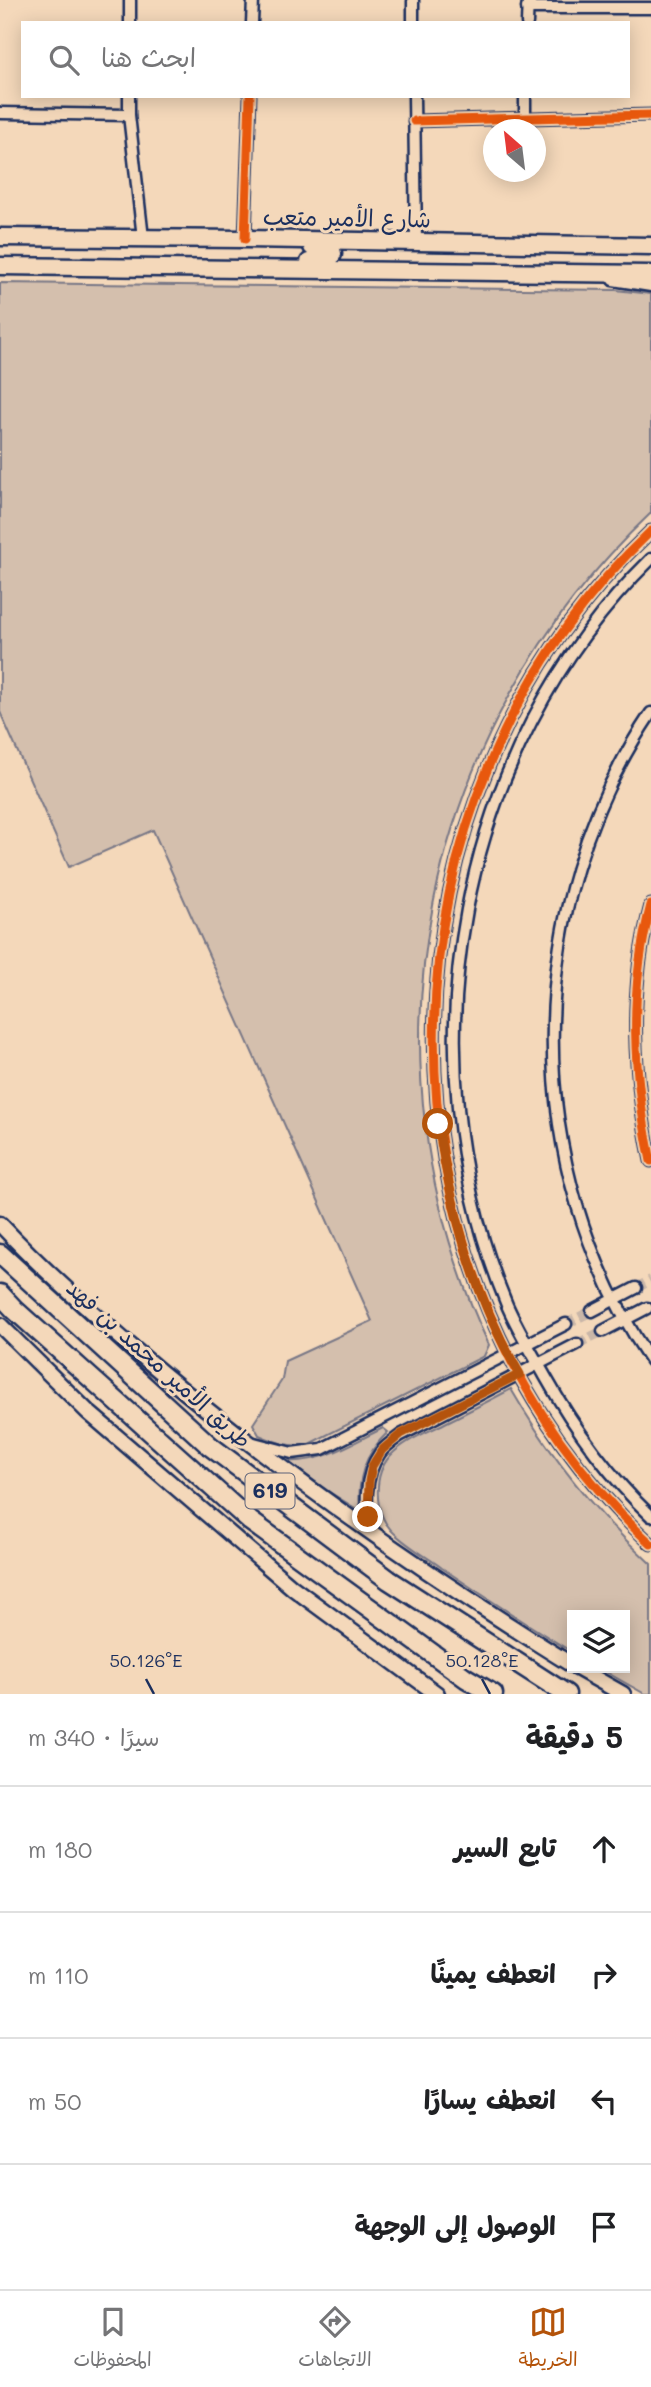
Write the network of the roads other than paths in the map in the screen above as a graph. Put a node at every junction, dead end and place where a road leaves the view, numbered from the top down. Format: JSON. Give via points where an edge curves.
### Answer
{"nodes":[{"id":1,"x":130,"y":0,"type":"edge"},
{"id":2,"x":253,"y":0,"type":"edge"},
{"id":3,"x":413,"y":0,"type":"edge"},
{"id":4,"x":527,"y":4,"type":"edge"},
{"id":5,"x":651,"y":8,"type":"edge"},
{"id":6,"x":130,"y":21,"type":"edge"},
{"id":7,"x":252,"y":21,"type":"edge"},
{"id":8,"x":413,"y":21,"type":"edge"},
{"id":9,"x":129,"y":98,"type":"edge"},
{"id":10,"x":250,"y":98,"type":"edge"},
{"id":11,"x":414,"y":98,"type":"edge"},
{"id":12,"x":525,"y":98,"type":"edge"},
{"id":13,"x":0,"y":113,"type":"edge"},
{"id":14,"x":129,"y":115,"type":"junction"},
{"id":15,"x":651,"y":115,"type":"edge"},
{"id":16,"x":525,"y":118,"type":"junction"},
{"id":17,"x":414,"y":121,"type":"junction"},
{"id":18,"x":0,"y":237,"type":"edge"},
{"id":19,"x":143,"y":238,"type":"junction"},
{"id":20,"x":245,"y":239,"type":"junction"},
{"id":21,"x":416,"y":243,"type":"junction"},
{"id":22,"x":651,"y":246,"type":"edge"},
{"id":23,"x":0,"y":266,"type":"edge"},
{"id":24,"x":156,"y":268,"type":"junction"},
{"id":25,"x":557,"y":273,"type":"junction"},
{"id":26,"x":651,"y":274,"type":"edge"},
{"id":27,"x":651,"y":286,"type":"edge"},
{"id":28,"x":651,"y":531,"type":"edge"},
{"id":29,"x":651,"y":559,"type":"edge"},
{"id":30,"x":651,"y":713,"type":"edge"},
{"id":31,"x":651,"y":905,"type":"edge"},
{"id":32,"x":651,"y":1161,"type":"edge"},
{"id":33,"x":0,"y":1224,"type":"edge"},
{"id":34,"x":0,"y":1254,"type":"edge"},
{"id":35,"x":636,"y":1288,"type":"tunnel mouth"},
{"id":36,"x":0,"y":1294,"type":"edge"},
{"id":37,"x":614,"y":1300,"type":"junction"},
{"id":38,"x":646,"y":1308,"type":"dead end"},
{"id":39,"x":592,"y":1311,"type":"tunnel mouth"},
{"id":40,"x":625,"y":1320,"type":"junction"},
{"id":41,"x":566,"y":1324,"type":"tunnel mouth"},
{"id":42,"x":0,"y":1325,"type":"edge"},
{"id":43,"x":603,"y":1331,"type":"tunnel mouth"},
{"id":44,"x":577,"y":1344,"type":"tunnel mouth"},
{"id":45,"x":527,"y":1345,"type":"junction"},
{"id":46,"x":509,"y":1354,"type":"junction"},
{"id":47,"x":651,"y":1361,"type":"edge"},
{"id":48,"x":538,"y":1365,"type":"junction"},
{"id":49,"x":520,"y":1374,"type":"junction"},
{"id":50,"x":240,"y":1438,"type":"junction"},
{"id":51,"x":651,"y":1516,"type":"edge"},
{"id":52,"x":377,"y":1537,"type":"junction"},
{"id":53,"x":651,"y":1544,"type":"edge"},
{"id":54,"x":567,"y":1662,"type":"edge"},
{"id":55,"x":586,"y":1673,"type":"edge"},
{"id":56,"x":437,"y":1694,"type":"edge"},
{"id":57,"x":493,"y":1694,"type":"edge"},
{"id":58,"x":566,"y":1694,"type":"edge"},
{"id":59,"x":623,"y":1694,"type":"edge"}],
"edges":[{"from":1,"to":6,"type":"street"},
{"from":2,"to":7,"type":"street"},
{"from":3,"to":8,"type":"street"},
{"from":4,"to":5,"type":"street"},
{"from":9,"to":14,"type":"street"},
{"from":10,"to":20,"type":"street"},
{"from":11,"to":17,"type":"street"},
{"from":12,"to":16,"type":"street"},
{"from":13,"to":14,"type":"street"},
{"from":14,"to":19,"type":"street"},
{"from":15,"to":16,"type":"street"},
{"from":16,"to":17,"type":"street"},
{"from":17,"to":21,"type":"street"},
{"from":18,"to":19,"type":"main road","name":"شارع الأمير متعب"},
{"from":19,"to":20,"type":"main road","name":"شارع الأمير متعب"},
{"from":20,"to":21,"type":"main road","name":"شارع الأمير متعب"},
{"from":20,"to":24,"type":"main road","via":[[324,248],[333,254],[320,261]]},
{"from":21,"to":22,"type":"main road","name":"شارع الأمير متعب"},
{"from":23,"to":24,"type":"main road"},
{"from":24,"to":25,"type":"main road"},
{"from":25,"to":26,"type":"main road"},
{"from":25,"to":27,"type":"street"},
{"from":28,"to":46,"type":"street","via":[[570,621],[522,697],[478,790],[447,898],[434,1006],[438,1120],[464,1246]]},
{"from":29,"to":45,"type":"street","via":[[587,633],[540,707],[494,809],[467,902],[454,1007],[458,1118],[484,1240]]},
{"from":30,"to":37,"type":"street","via":[[610,784],[583,850],[563,921],[552,1011],[556,1106],[569,1181],[591,1250]]},
{"from":31,"to":32,"type":"street","via":[[642,939],[634,1014],[639,1098]]},
{"from":33,"to":50,"type":"main road","via":[[114,1332]]},
{"from":34,"to":58,"type":"highway","name":"طريق الأمير محمد بن فهد","number":"619","via":[[210,1446],[389,1580]]},
{"from":35,"to":37,"type":"street"},
{"from":36,"to":57,"type":"highway","number":"619","via":[[250,1521]]},
{"from":37,"to":39,"type":"street"},
{"from":37,"to":40,"type":"street"},
{"from":38,"to":40,"type":"street"},
{"from":40,"to":43,"type":"street"},
{"from":40,"to":47,"type":"street"},
{"from":41,"to":45,"type":"street"},
{"from":42,"to":56,"type":"main road","via":[[88,1412],[293,1588]]},
{"from":44,"to":48,"type":"street"},
{"from":45,"to":46,"type":"street"},
{"from":45,"to":48,"type":"street"},
{"from":46,"to":49,"type":"street"},
{"from":46,"to":50,"type":"street","via":[[322,1449],[292,1453]]},
{"from":48,"to":49,"type":"street"},
{"from":48,"to":51,"type":"street","via":[[596,1454]]},
{"from":49,"to":52,"type":"street","via":[[401,1434],[382,1450],[369,1481],[368,1517]]},
{"from":49,"to":53,"type":"street","via":[[580,1467]]},
{"from":50,"to":52,"type":"main road"},
{"from":52,"to":54,"type":"main road"},
{"from":55,"to":59,"type":"main road"}]}
